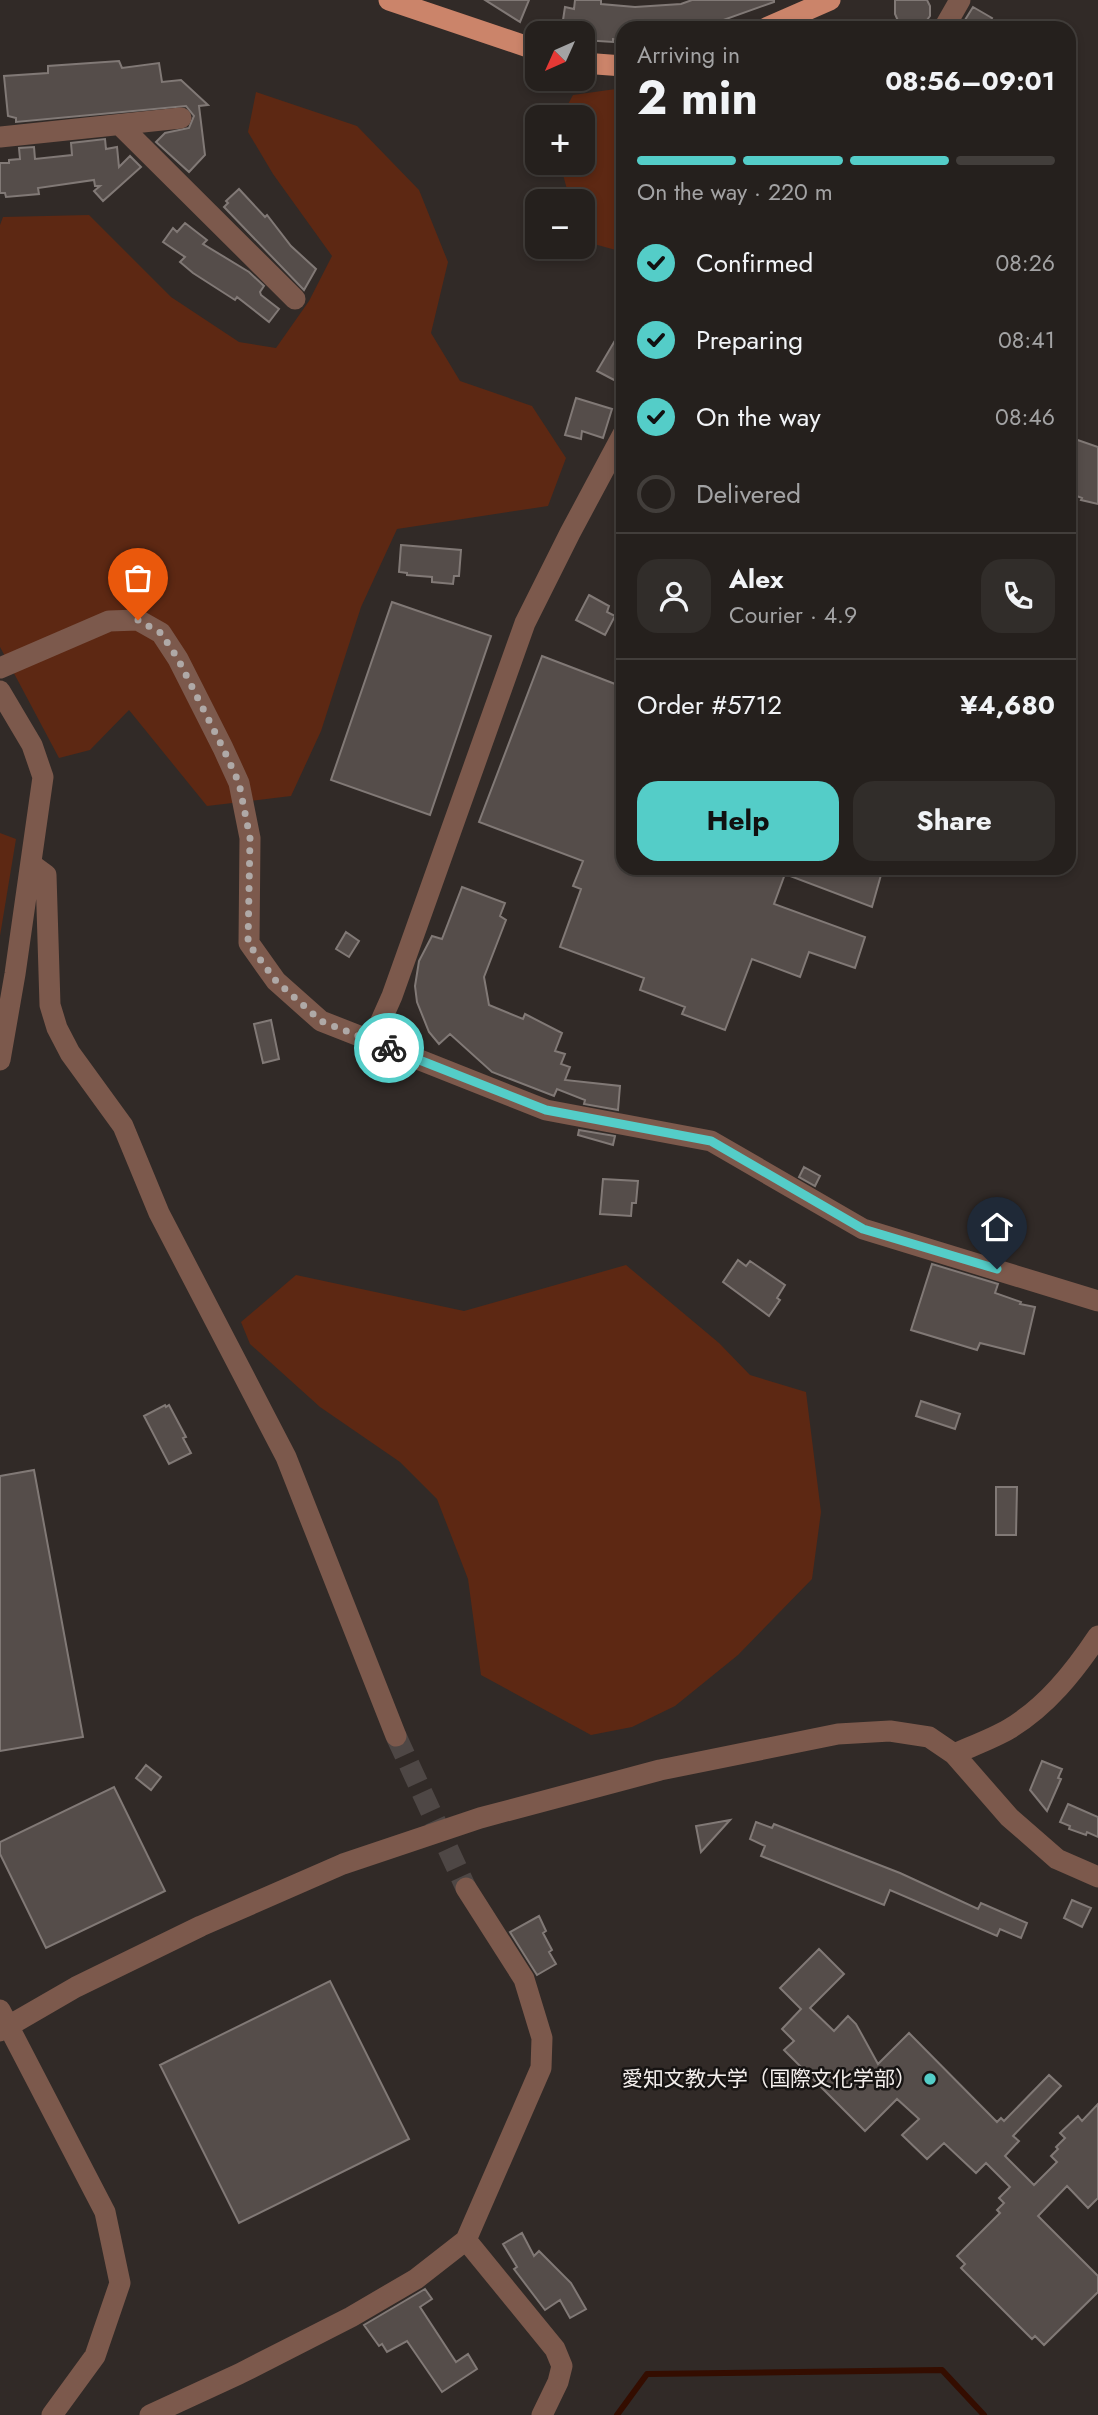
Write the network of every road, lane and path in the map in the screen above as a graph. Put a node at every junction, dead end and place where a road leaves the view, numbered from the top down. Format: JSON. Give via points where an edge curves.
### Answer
{"nodes":[{"id":1,"x":389,"y":0,"type":"edge"},
{"id":2,"x":830,"y":0,"type":"edge"},
{"id":3,"x":960,"y":0,"type":"edge"},
{"id":4,"x":782,"y":21,"type":"edge"},
{"id":5,"x":948,"y":21,"type":"edge"},
{"id":6,"x":525,"y":46,"type":"edge"},
{"id":7,"x":595,"y":64,"type":"edge"},
{"id":8,"x":616,"y":65,"type":"edge"},
{"id":9,"x":181,"y":118,"type":"dead end"},
{"id":10,"x":120,"y":124,"type":"junction"},
{"id":11,"x":0,"y":137,"type":"edge"},
{"id":12,"x":295,"y":299,"type":"dead end"},
{"id":13,"x":616,"y":447,"type":"edge"},
{"id":14,"x":0,"y":668,"type":"edge"},
{"id":15,"x":0,"y":691,"type":"edge"},
{"id":16,"x":31,"y":864,"type":"junction"},
{"id":17,"x":372,"y":1041,"type":"junction"},
{"id":18,"x":0,"y":1060,"type":"edge"},
{"id":19,"x":1098,"y":1301,"type":"edge"},
{"id":20,"x":1098,"y":1636,"type":"edge"},
{"id":21,"x":396,"y":1736,"type":"tunnel mouth"},
{"id":22,"x":954,"y":1754,"type":"junction"},
{"id":23,"x":1098,"y":1877,"type":"edge"},
{"id":24,"x":466,"y":1888,"type":"tunnel mouth"},
{"id":25,"x":3,"y":2022,"type":"edge"},
{"id":26,"x":466,"y":2240,"type":"junction"},
{"id":27,"x":52,"y":2415,"type":"edge"},
{"id":28,"x":150,"y":2415,"type":"edge"},
{"id":29,"x":542,"y":2415,"type":"edge"}],
"edges":[{"from":1,"to":6,"type":"main road"},
{"from":2,"to":4,"type":"main road"},
{"from":3,"to":5,"type":"street"},
{"from":7,"to":8,"type":"main road"},
{"from":9,"to":10,"type":"street"},
{"from":10,"to":11,"type":"street"},
{"from":10,"to":12,"type":"street"},
{"from":13,"to":17,"type":"street","via":[[525,623]]},
{"from":14,"to":17,"type":"street","via":[[109,621],[138,620],[161,633],[239,783],[250,838],[248,943],[276,981],[321,1021]]},
{"from":15,"to":16,"type":"street","via":[[32,745],[43,778]]},
{"from":16,"to":18,"type":"street"},
{"from":16,"to":21,"type":"street","via":[[47,875],[50,1006],[57,1028],[123,1126],[159,1213],[286,1457]]},
{"from":17,"to":19,"type":"street","via":[[546,1110],[711,1141],[863,1229]]},
{"from":20,"to":22,"type":"street","via":[[1046,1702],[1008,1730]]},
{"from":22,"to":23,"type":"street","via":[[1009,1817],[1057,1858]]},
{"from":22,"to":25,"type":"street","via":[[929,1737],[890,1731],[838,1734],[660,1770],[480,1818],[342,1864]]},
{"from":24,"to":26,"type":"street","via":[[524,1979],[541,2038],[541,2068]]},
{"from":25,"to":27,"type":"street","via":[[105,2212],[120,2283],[95,2356]]},
{"from":26,"to":28,"type":"street","via":[[416,2279],[351,2317]]},
{"from":26,"to":29,"type":"street","via":[[555,2349],[562,2366]]}]}
